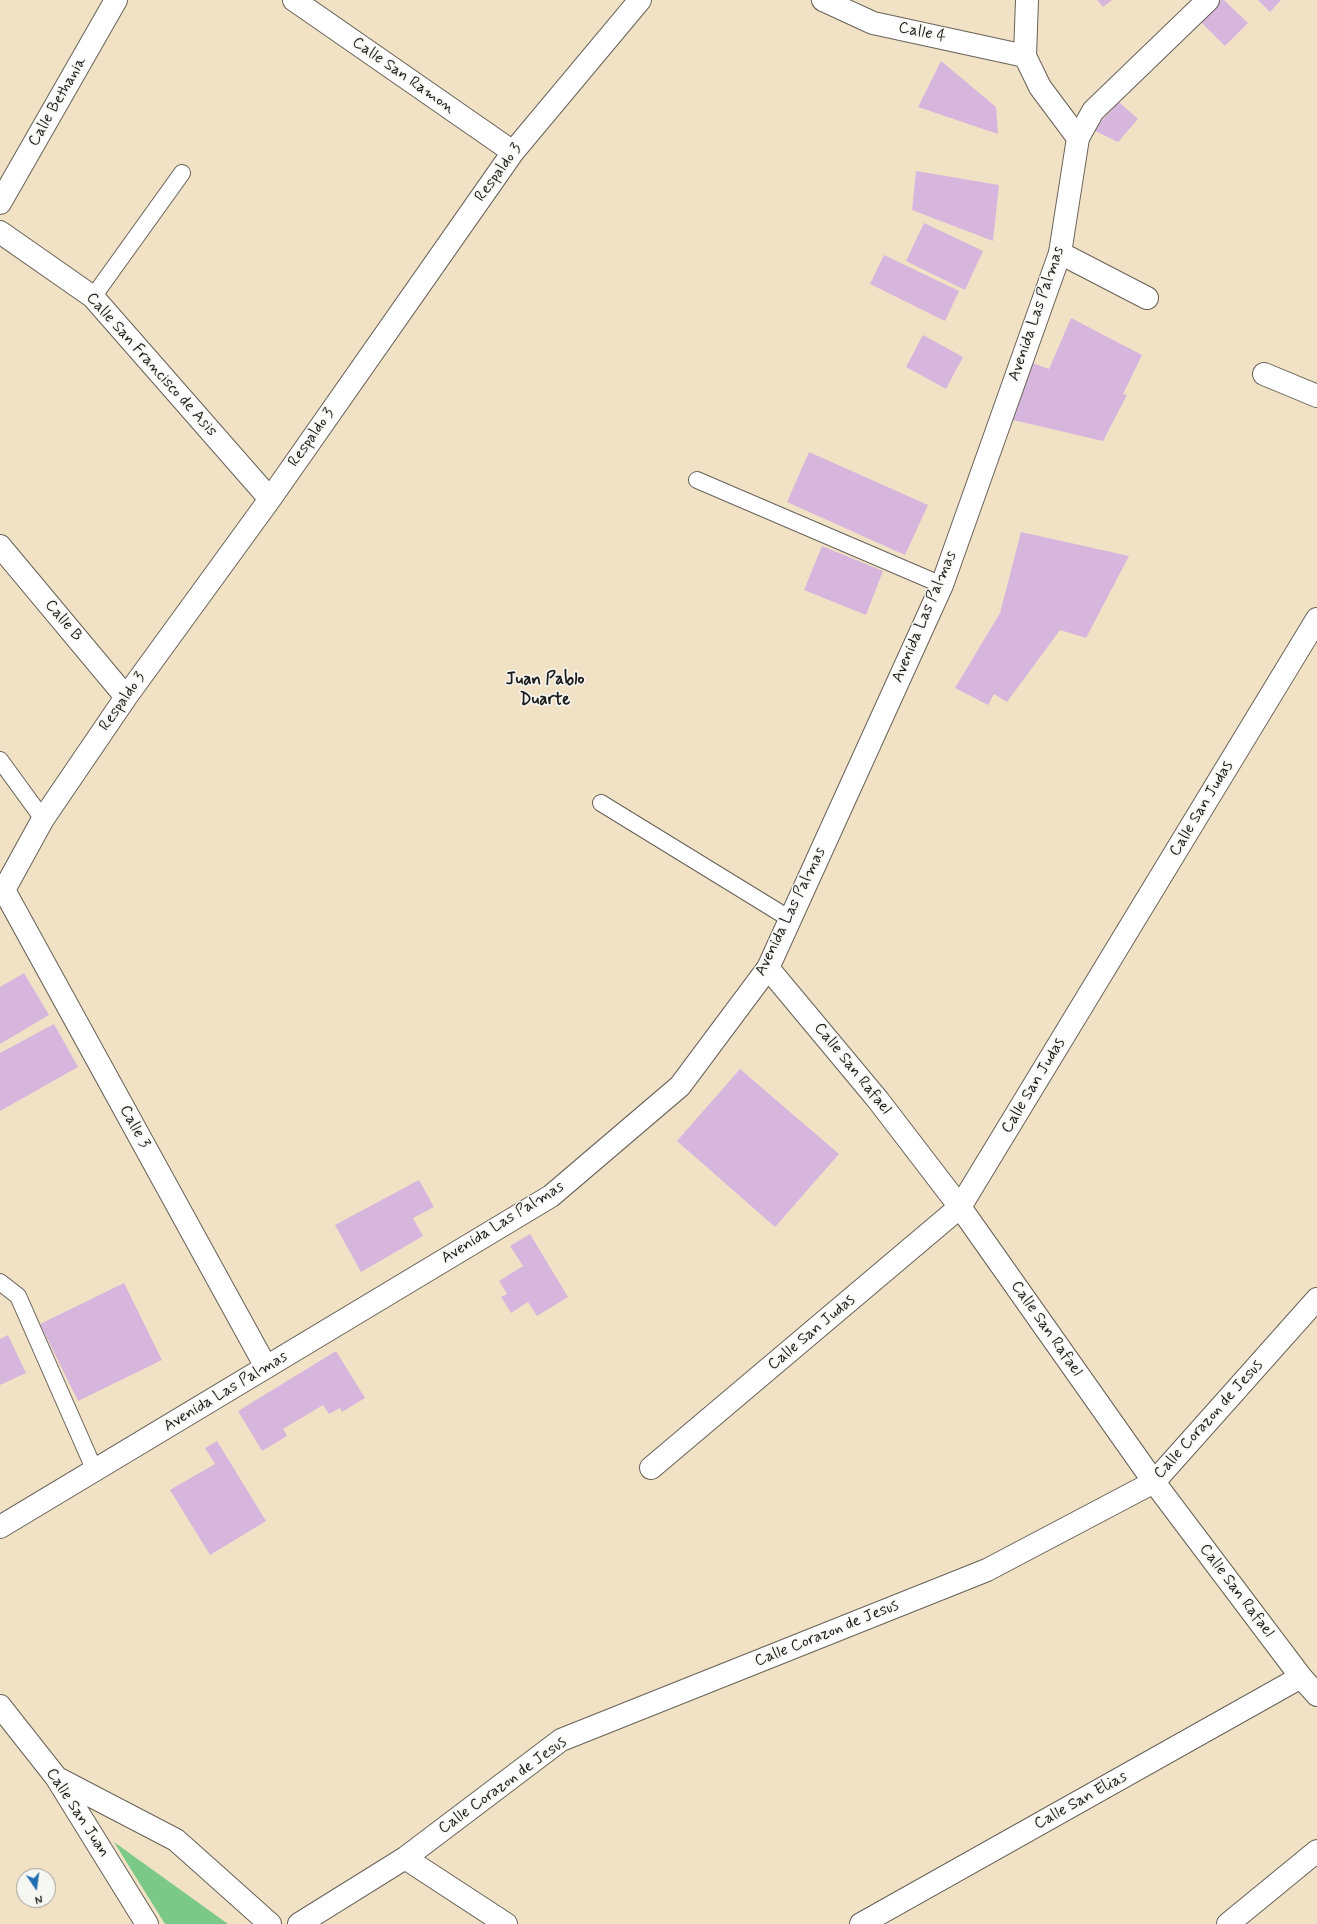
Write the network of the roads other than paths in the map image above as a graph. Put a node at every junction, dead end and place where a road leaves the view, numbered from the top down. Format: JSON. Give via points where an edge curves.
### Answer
{"nodes":[{"id":1,"x":116,"y":0,"type":"edge"},
{"id":2,"x":294,"y":0,"type":"edge"},
{"id":3,"x":640,"y":0,"type":"edge"},
{"id":4,"x":822,"y":0,"type":"edge"},
{"id":5,"x":1027,"y":0,"type":"edge"},
{"id":6,"x":1208,"y":0,"type":"edge"},
{"id":7,"x":1025,"y":56,"type":"junction"},
{"id":8,"x":1078,"y":138,"type":"junction"},
{"id":9,"x":512,"y":152,"type":"junction"},
{"id":10,"x":182,"y":172,"type":"dead end"},
{"id":11,"x":0,"y":203,"type":"edge"},
{"id":12,"x":0,"y":232,"type":"edge"},
{"id":13,"x":1060,"y":253,"type":"junction"},
{"id":14,"x":93,"y":297,"type":"junction"},
{"id":15,"x":1147,"y":298,"type":"dead end"},
{"id":16,"x":1264,"y":374,"type":"dead end"},
{"id":17,"x":1317,"y":396,"type":"edge"},
{"id":18,"x":697,"y":480,"type":"dead end"},
{"id":19,"x":270,"y":499,"type":"junction"},
{"id":20,"x":0,"y":546,"type":"edge"},
{"id":21,"x":942,"y":585,"type":"junction"},
{"id":22,"x":1317,"y":619,"type":"edge"},
{"id":23,"x":126,"y":697,"type":"junction"},
{"id":24,"x":0,"y":760,"type":"edge"},
{"id":25,"x":601,"y":803,"type":"dead end"},
{"id":26,"x":43,"y":819,"type":"junction"},
{"id":27,"x":2,"y":889,"type":"edge"},
{"id":28,"x":790,"y":919,"type":"junction"},
{"id":29,"x":768,"y":968,"type":"junction"},
{"id":30,"x":960,"y":1207,"type":"junction"},
{"id":31,"x":0,"y":1282,"type":"edge"},
{"id":32,"x":1317,"y":1298,"type":"edge"},
{"id":33,"x":266,"y":1367,"type":"junction"},
{"id":34,"x":651,"y":1468,"type":"dead end"},
{"id":35,"x":96,"y":1471,"type":"junction"},
{"id":36,"x":1154,"y":1482,"type":"junction"},
{"id":37,"x":0,"y":1527,"type":"edge"},
{"id":38,"x":1301,"y":1677,"type":"junction"},
{"id":39,"x":1317,"y":1695,"type":"edge"},
{"id":40,"x":0,"y":1706,"type":"edge"},
{"id":41,"x":56,"y":1777,"type":"junction"},
{"id":42,"x":1317,"y":1851,"type":"edge"},
{"id":43,"x":405,"y":1858,"type":"junction"},
{"id":44,"x":147,"y":1924,"type":"edge"},
{"id":45,"x":270,"y":1924,"type":"edge"},
{"id":46,"x":300,"y":1924,"type":"edge"},
{"id":47,"x":506,"y":1924,"type":"edge"},
{"id":48,"x":861,"y":1924,"type":"edge"},
{"id":49,"x":1228,"y":1924,"type":"edge"}],
"edges":[{"from":1,"to":11,"type":"street","name":"Calle Bethania"},
{"from":2,"to":9,"type":"street","name":"Calle San Ramon"},
{"from":3,"to":9,"type":"street","name":"Respaldo 3"},
{"from":4,"to":7,"type":"street","name":"Calle 4","via":[[872,23]]},
{"from":5,"to":7,"type":"street"},
{"from":6,"to":8,"type":"street","name":"Avenida Las Palmas","via":[[1092,111]]},
{"from":7,"to":8,"type":"street","via":[[1040,88]]},
{"from":8,"to":13,"type":"street","name":"Avenida Las Palmas"},
{"from":9,"to":19,"type":"street","name":"Respaldo 3"},
{"from":10,"to":14,"type":"lane"},
{"from":12,"to":14,"type":"street","name":"Calle San Francisco de Asis"},
{"from":13,"to":15,"type":"street"},
{"from":13,"to":21,"type":"street","name":"Avenida Las Palmas"},
{"from":14,"to":19,"type":"street","name":"Calle San Francisco de Asis"},
{"from":16,"to":17,"type":"street"},
{"from":18,"to":21,"type":"lane"},
{"from":19,"to":23,"type":"street","name":"Respaldo 3"},
{"from":20,"to":23,"type":"street","name":"Calle B"},
{"from":21,"to":28,"type":"street","name":"Avenida Las Palmas"},
{"from":22,"to":30,"type":"street","name":"Calle San Judas"},
{"from":23,"to":26,"type":"street","name":"Respaldo 3"},
{"from":24,"to":26,"type":"lane"},
{"from":25,"to":28,"type":"lane"},
{"from":26,"to":27,"type":"street","name":"Respaldo 3"},
{"from":27,"to":33,"type":"street","name":"Calle 3"},
{"from":28,"to":29,"type":"street","name":"Avenida Las Palmas"},
{"from":29,"to":30,"type":"street","name":"Calle San Rafael","via":[[878,1100]]},
{"from":29,"to":33,"type":"street","name":"Avenida Las Palmas","via":[[680,1086],[551,1196]]},
{"from":30,"to":34,"type":"street","name":"Calle San Judas"},
{"from":30,"to":36,"type":"street","name":"Calle San Rafael"},
{"from":31,"to":35,"type":"lane","via":[[18,1296]]},
{"from":32,"to":36,"type":"street","name":"Calle Corazon de Jesus"},
{"from":33,"to":35,"type":"street","name":"Avenida Las Palmas"},
{"from":35,"to":37,"type":"street","name":"Avenida Las Palmas"},
{"from":36,"to":38,"type":"street","name":"Calle San Rafael"},
{"from":36,"to":43,"type":"street","name":"Calle Corazon de Jesus","via":[[987,1570],[561,1740]]},
{"from":38,"to":39,"type":"street","name":"Calle San Rafael"},
{"from":38,"to":48,"type":"street","name":"Calle San Elias"},
{"from":40,"to":41,"type":"street","name":"Calle San Juan"},
{"from":41,"to":44,"type":"street","name":"Calle San Juan"},
{"from":41,"to":45,"type":"street","via":[[176,1840]]},
{"from":42,"to":49,"type":"street"},
{"from":43,"to":46,"type":"street","name":"Calle Corazon de Jesus"},
{"from":43,"to":47,"type":"street"}]}
